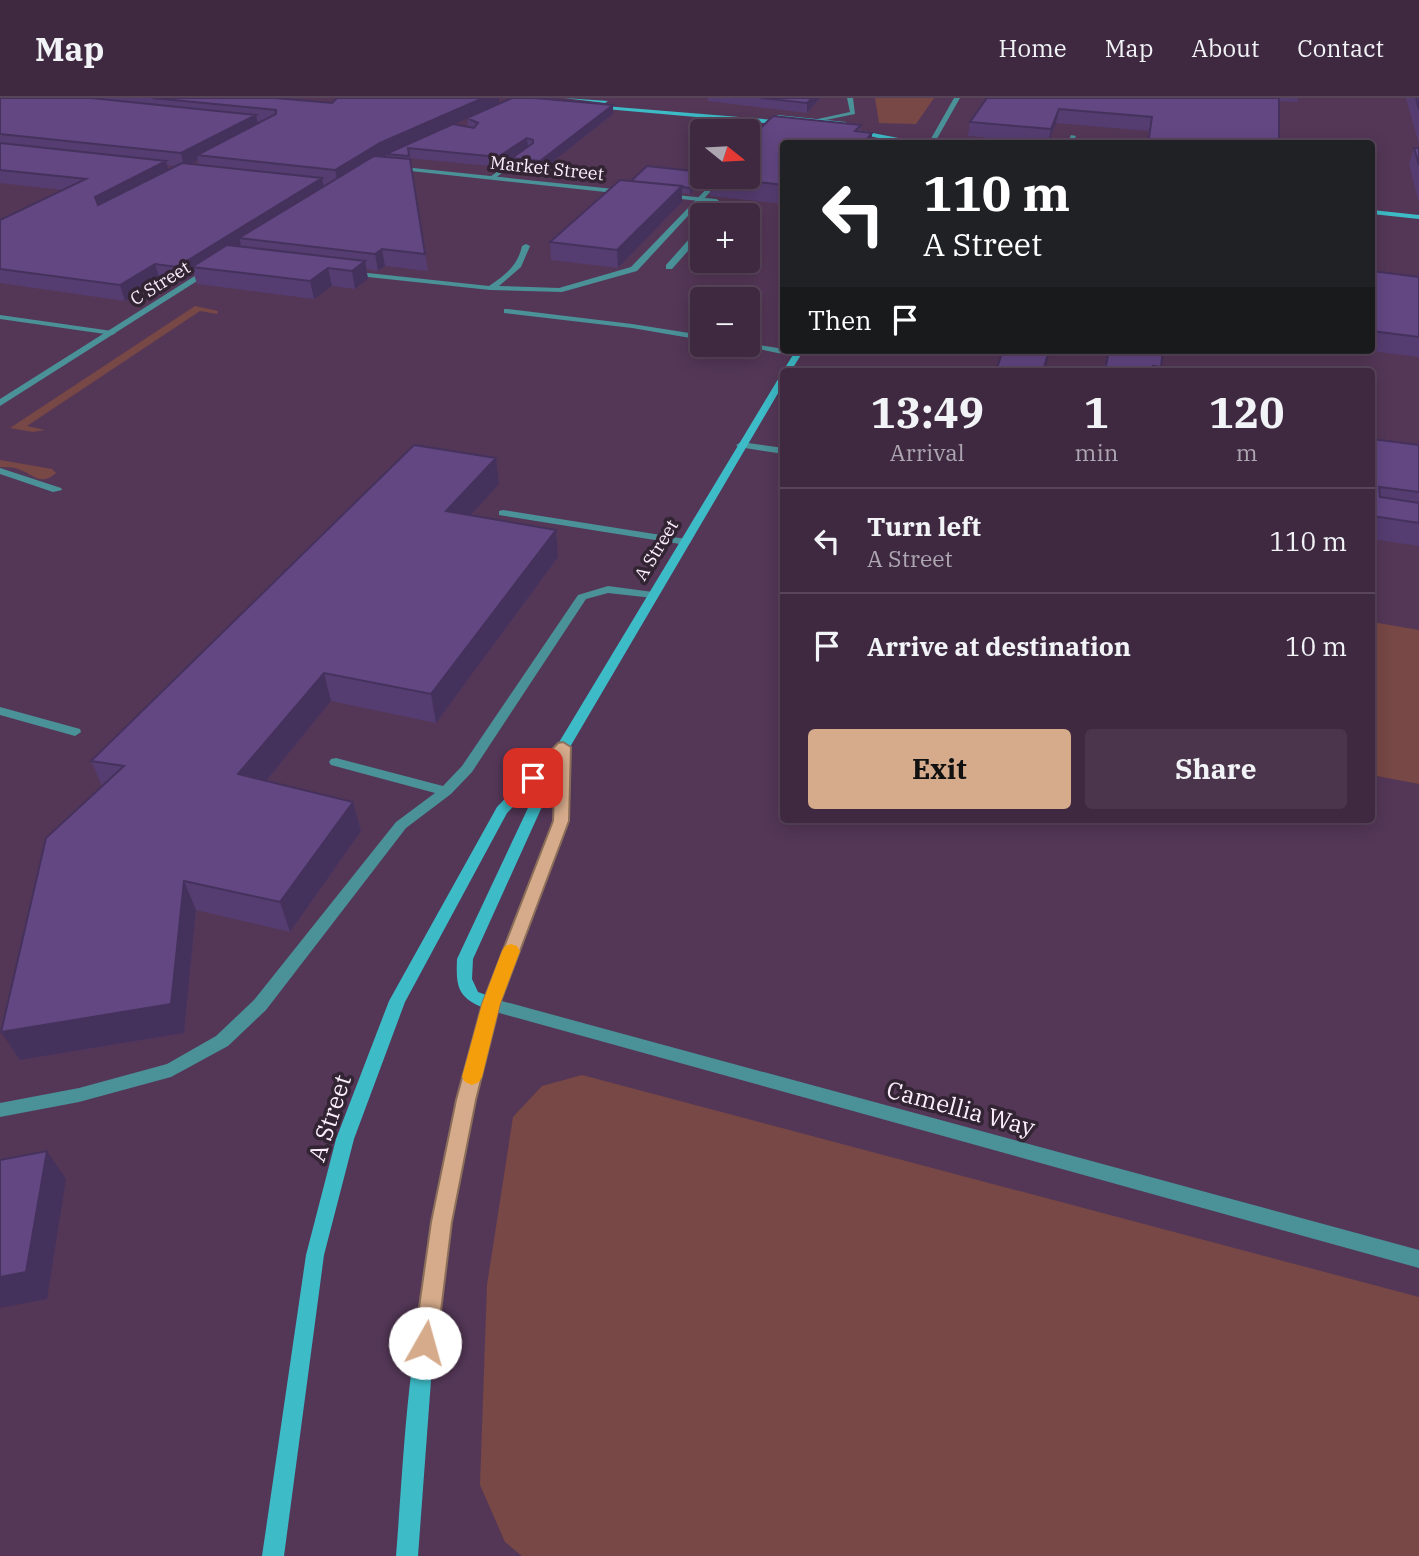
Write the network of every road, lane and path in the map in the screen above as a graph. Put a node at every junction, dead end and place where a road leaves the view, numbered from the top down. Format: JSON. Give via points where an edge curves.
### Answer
{"nodes":[{"id":1,"x":850,"y":98,"type":"edge"},
{"id":2,"x":957,"y":98,"type":"edge"},
{"id":3,"x":564,"y":100,"type":"edge"},
{"id":4,"x":816,"y":120,"type":"junction"},
{"id":5,"x":774,"y":122,"type":"junction"},
{"id":6,"x":762,"y":134,"type":"edge"},
{"id":7,"x":1073,"y":136,"type":"edge"},
{"id":8,"x":898,"y":140,"type":"edge"},
{"id":9,"x":922,"y":140,"type":"edge"},
{"id":10,"x":931,"y":140,"type":"edge"},
{"id":11,"x":1070,"y":140,"type":"edge"},
{"id":12,"x":529,"y":151,"type":"edge"},
{"id":13,"x":385,"y":168,"type":"edge"},
{"id":14,"x":492,"y":178,"type":"junction"},
{"id":15,"x":711,"y":189,"type":"edge"},
{"id":16,"x":632,"y":193,"type":"edge"},
{"id":17,"x":660,"y":196,"type":"edge"},
{"id":18,"x":701,"y":200,"type":"junction"},
{"id":19,"x":716,"y":203,"type":"edge"},
{"id":20,"x":1375,"y":212,"type":"edge"},
{"id":21,"x":1419,"y":217,"type":"edge"},
{"id":22,"x":690,"y":243,"type":"edge"},
{"id":23,"x":526,"y":246,"type":"dead end"},
{"id":24,"x":220,"y":264,"type":"edge"},
{"id":25,"x":669,"y":267,"type":"dead end"},
{"id":26,"x":340,"y":272,"type":"edge"},
{"id":27,"x":490,"y":288,"type":"junction"},
{"id":28,"x":507,"y":311,"type":"dead end"},
{"id":29,"x":0,"y":317,"type":"edge"},
{"id":30,"x":112,"y":332,"type":"junction"},
{"id":31,"x":690,"y":336,"type":"edge"},
{"id":32,"x":760,"y":347,"type":"edge"},
{"id":33,"x":780,"y":350,"type":"edge"},
{"id":34,"x":780,"y":382,"type":"edge"},
{"id":35,"x":0,"y":403,"type":"edge"},
{"id":36,"x":741,"y":445,"type":"junction"},
{"id":37,"x":780,"y":450,"type":"edge"},
{"id":38,"x":0,"y":471,"type":"edge"},
{"id":39,"x":57,"y":490,"type":"dead end"},
{"id":40,"x":503,"y":513,"type":"dead end"},
{"id":41,"x":685,"y":542,"type":"junction"},
{"id":42,"x":653,"y":595,"type":"junction"},
{"id":43,"x":0,"y":711,"type":"edge"},
{"id":44,"x":75,"y":732,"type":"dead end"},
{"id":45,"x":563,"y":747,"type":"junction"},
{"id":46,"x":336,"y":762,"type":"dead end"},
{"id":47,"x":446,"y":791,"type":"junction"},
{"id":48,"x":491,"y":1004,"type":"junction"},
{"id":49,"x":0,"y":1110,"type":"edge"},
{"id":50,"x":1419,"y":1259,"type":"edge"},
{"id":51,"x":273,"y":1556,"type":"edge"},
{"id":52,"x":407,"y":1556,"type":"edge"}],
"edges":[{"from":1,"to":4,"type":"street","via":[[853,113]]},
{"from":2,"to":10,"type":"street"},
{"from":3,"to":4,"type":"main road"},
{"from":3,"to":5,"type":"main road","via":[[633,112]]},
{"from":4,"to":9,"type":"main road"},
{"from":5,"to":6,"type":"street"},
{"from":5,"to":8,"type":"main road"},
{"from":7,"to":11,"type":"street"},
{"from":12,"to":14,"type":"street"},
{"from":13,"to":14,"type":"street","name":"Market Street"},
{"from":14,"to":16,"type":"street","name":"Market Street"},
{"from":15,"to":18,"type":"street"},
{"from":17,"to":18,"type":"street"},
{"from":18,"to":19,"type":"street"},
{"from":18,"to":27,"type":"street","via":[[634,269],[559,290]]},
{"from":20,"to":21,"type":"main road"},
{"from":22,"to":25,"type":"street"},
{"from":23,"to":27,"type":"street","via":[[525,255],[505,280]]},
{"from":24,"to":30,"type":"street","name":"C Street"},
{"from":26,"to":27,"type":"street"},
{"from":28,"to":31,"type":"street"},
{"from":29,"to":30,"type":"street"},
{"from":30,"to":35,"type":"street","name":"C Street"},
{"from":32,"to":33,"type":"street"},
{"from":34,"to":36,"type":"main road","name":"A Street"},
{"from":36,"to":37,"type":"street"},
{"from":36,"to":41,"type":"main road","name":"A Street"},
{"from":38,"to":39,"type":"street"},
{"from":40,"to":41,"type":"street"},
{"from":41,"to":42,"type":"main road","name":"A Street"},
{"from":42,"to":45,"type":"main road","name":"A Street"},
{"from":42,"to":47,"type":"street","via":[[595,589],[582,597],[467,768]]},
{"from":43,"to":44,"type":"street"},
{"from":45,"to":48,"type":"main road","name":"A Street","via":[[561,821]]},
{"from":45,"to":48,"type":"main road","name":"A Street","via":[[465,959],[464,979],[472,996]]},
{"from":45,"to":51,"type":"main road","name":"A Street","via":[[502,810],[397,1001],[345,1139],[314,1255]]},
{"from":46,"to":47,"type":"street"},
{"from":47,"to":49,"type":"street","via":[[401,825],[260,1005],[222,1041],[171,1070]]},
{"from":48,"to":50,"type":"street","name":"Camellia Way"},
{"from":48,"to":52,"type":"main road","name":"A Street","via":[[442,1222],[422,1367]]}]}
